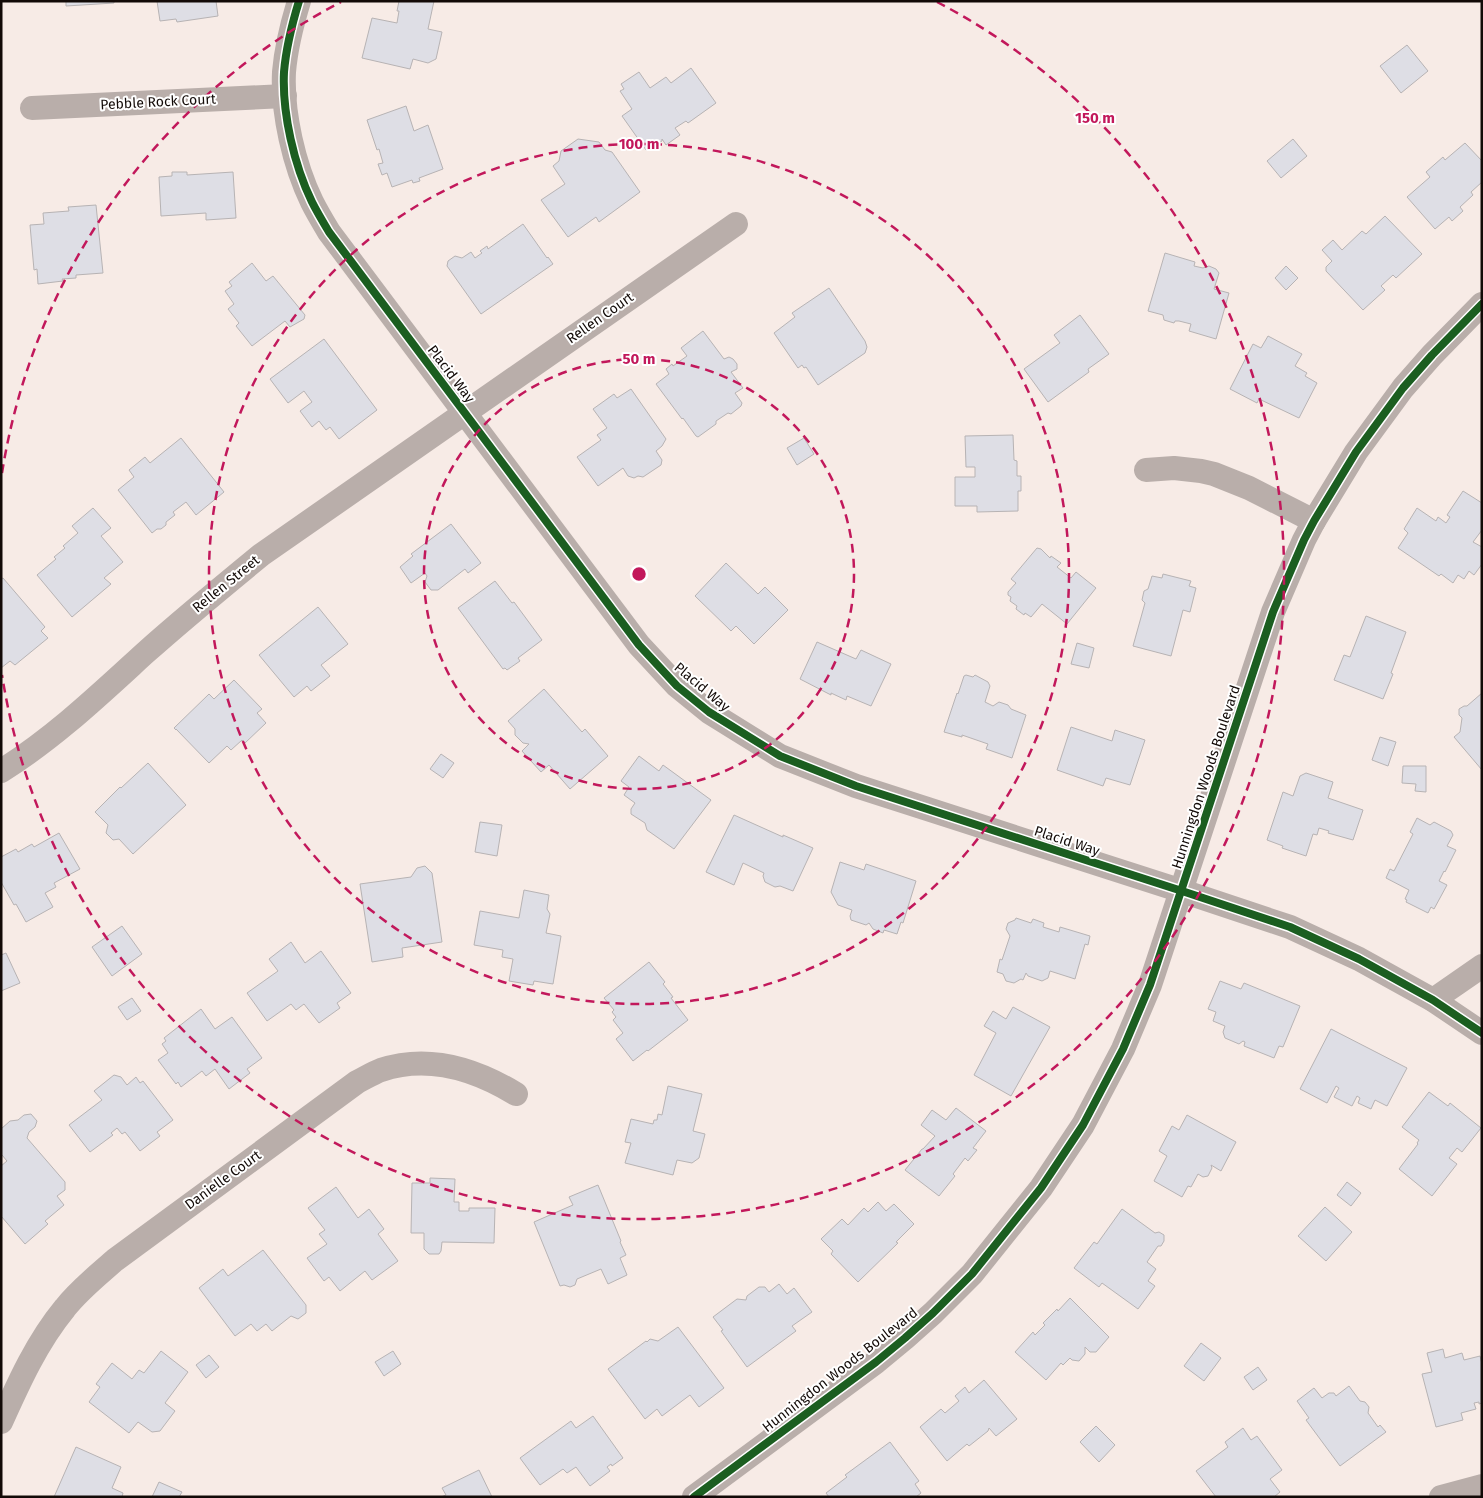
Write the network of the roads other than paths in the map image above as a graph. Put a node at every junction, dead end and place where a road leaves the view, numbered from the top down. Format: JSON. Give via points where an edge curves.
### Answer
{"nodes":[{"id":1,"x":299,"y":1,"type":"edge"},
{"id":2,"x":284,"y":96,"type":"junction"},
{"id":3,"x":32,"y":108,"type":"dead end"},
{"id":4,"x":736,"y":224,"type":"dead end"},
{"id":5,"x":1482,"y":304,"type":"edge"},
{"id":6,"x":464,"y":413,"type":"junction"},
{"id":7,"x":1146,"y":470,"type":"dead end"},
{"id":8,"x":1314,"y":521,"type":"junction"},
{"id":9,"x":1,"y":771,"type":"edge"},
{"id":10,"x":1182,"y":891,"type":"junction"},
{"id":11,"x":1482,"y":966,"type":"edge"},
{"id":12,"x":1433,"y":1000,"type":"junction"},
{"id":13,"x":1482,"y":1033,"type":"edge"},
{"id":14,"x":516,"y":1094,"type":"dead end"},
{"id":15,"x":1,"y":1422,"type":"edge"},
{"id":16,"x":1482,"y":1486,"type":"edge"},
{"id":17,"x":694,"y":1497,"type":"edge"},
{"id":18,"x":1441,"y":1497,"type":"edge"}],
"edges":[{"from":1,"to":2,"type":"street","name":"Placid Way","via":[[284,72]]},
{"from":2,"to":3,"type":"street","name":"Pebble Rock Court"},
{"from":2,"to":6,"type":"street","name":"Placid Way","via":[[297,165],[320,217]]},
{"from":4,"to":6,"type":"street","name":"Rellen Court"},
{"from":5,"to":8,"type":"street","name":"Hunningdon Woods Boulevard","via":[[1403,388],[1356,452]]},
{"from":6,"to":9,"type":"street","name":"Rellen Street","via":[[262,555],[190,613],[76,715],[24,757]]},
{"from":6,"to":10,"type":"street","name":"Placid Way","via":[[639,646],[677,686],[709,712],[780,756],[856,786]]},
{"from":7,"to":8,"type":"street","via":[[1174,468],[1214,474]]},
{"from":8,"to":10,"type":"street","name":"Hunningdon Woods Boulevard","via":[[1273,612]]},
{"from":10,"to":12,"type":"street","name":"Placid Way","via":[[1290,927],[1359,959]]},
{"from":10,"to":17,"type":"street","name":"Hunningdon Woods Boulevard","via":[[1150,985],[1123,1048],[1083,1125],[1041,1188],[972,1274],[898,1344]]},
{"from":11,"to":12,"type":"street"},
{"from":12,"to":13,"type":"street","name":"Placid Way"},
{"from":14,"to":15,"type":"street","name":"Danielle Court","via":[[500,1084],[449,1065],[413,1063],[381,1070],[357,1082],[97,1276],[65,1308],[40,1343]]},
{"from":16,"to":18,"type":"street"}]}
